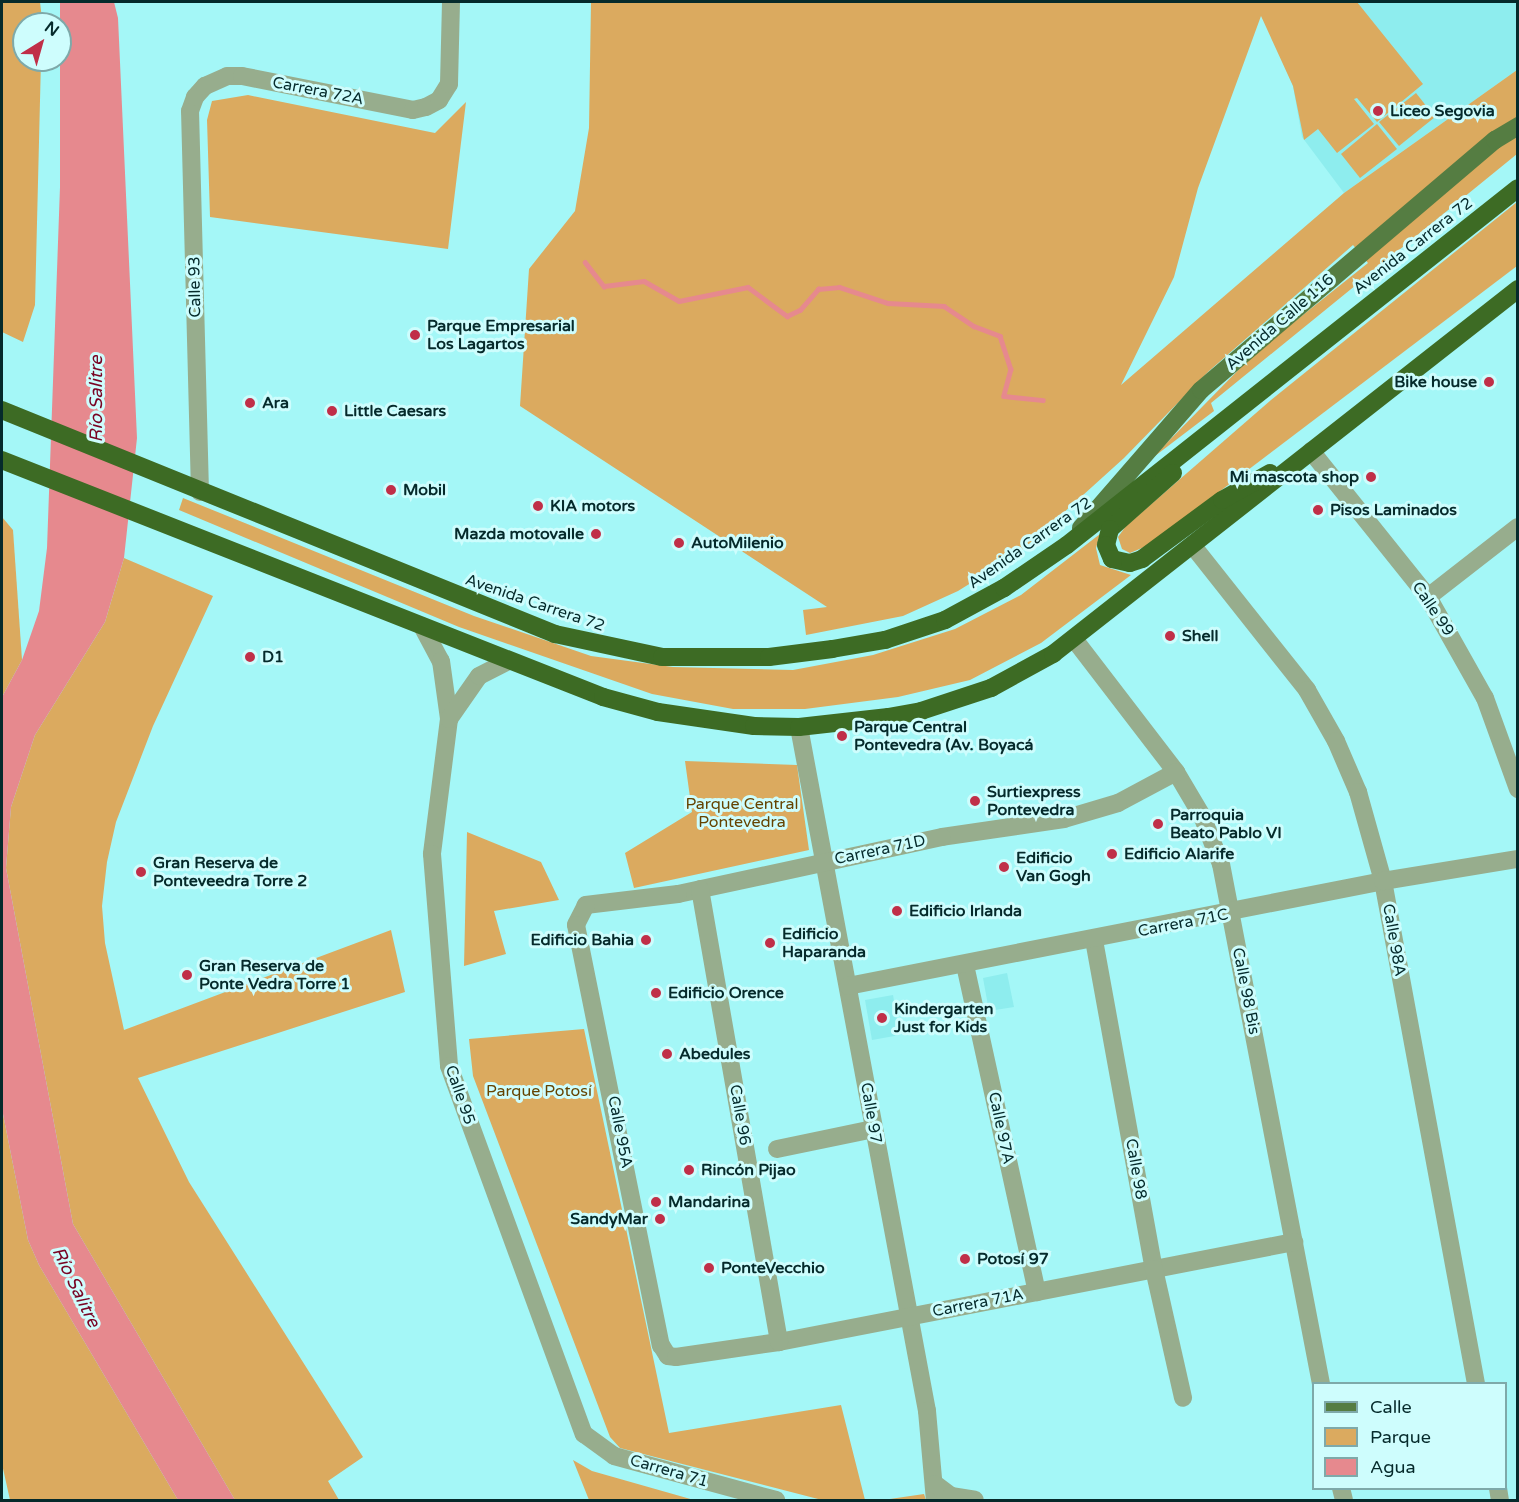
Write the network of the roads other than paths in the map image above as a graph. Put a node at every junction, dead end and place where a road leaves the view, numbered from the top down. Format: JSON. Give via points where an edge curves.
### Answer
{"nodes":[{"id":1,"x":451,"y":2,"type":"edge"},
{"id":2,"x":205,"y":86,"type":"joint"},
{"id":3,"x":1518,"y":126,"type":"edge"},
{"id":4,"x":1518,"y":188,"type":"edge"},
{"id":5,"x":1518,"y":289,"type":"edge"},
{"id":6,"x":2,"y":410,"type":"edge"},
{"id":7,"x":1209,"y":433,"type":"junction"},
{"id":8,"x":1311,"y":451,"type":"junction"},
{"id":9,"x":9,"y":463,"type":"edge"},
{"id":10,"x":200,"y":492,"type":"junction"},
{"id":11,"x":1518,"y":527,"type":"edge"},
{"id":12,"x":1067,"y":545,"type":"junction"},
{"id":13,"x":1192,"y":546,"type":"junction"},
{"id":14,"x":1428,"y":597,"type":"junction"},
{"id":15,"x":422,"y":626,"type":"junction"},
{"id":16,"x":1074,"y":639,"type":"junction"},
{"id":17,"x":508,"y":661,"type":"junction"},
{"id":18,"x":448,"y":719,"type":"junction"},
{"id":19,"x":799,"y":727,"type":"junction"},
{"id":20,"x":1176,"y":772,"type":"junction"},
{"id":21,"x":1518,"y":789,"type":"edge"},
{"id":22,"x":1518,"y":859,"type":"edge"},
{"id":23,"x":824,"y":861,"type":"junction"},
{"id":24,"x":1383,"y":881,"type":"junction"},
{"id":25,"x":700,"y":889,"type":"junction"},
{"id":26,"x":580,"y":913,"type":"joint"},
{"id":27,"x":1232,"y":913,"type":"junction"},
{"id":28,"x":1094,"y":940,"type":"junction"},
{"id":29,"x":965,"y":965,"type":"junction"},
{"id":30,"x":848,"y":986,"type":"junction"},
{"id":31,"x":874,"y":1130,"type":"junction"},
{"id":32,"x":777,"y":1149,"type":"dead end"},
{"id":33,"x":1294,"y":1242,"type":"junction"},
{"id":34,"x":1154,"y":1269,"type":"junction"},
{"id":35,"x":1037,"y":1292,"type":"junction"},
{"id":36,"x":909,"y":1317,"type":"junction"},
{"id":37,"x":779,"y":1342,"type":"junction"},
{"id":38,"x":663,"y":1351,"type":"joint"},
{"id":39,"x":1321,"y":1382,"type":"edge"},
{"id":40,"x":1476,"y":1382,"type":"edge"},
{"id":41,"x":1183,"y":1398,"type":"dead end"},
{"id":42,"x":598,"y":1447,"type":"joint"},
{"id":43,"x":935,"y":1492,"type":"edge"},
{"id":44,"x":776,"y":1500,"type":"edge"},
{"id":45,"x":975,"y":1500,"type":"edge"}],
"edges":[{"from":1,"to":2,"type":"street","name":"Carrera 72A","via":[[449,84],[433,103],[413,110],[242,76],[227,76]]},
{"from":2,"to":10,"type":"street","name":"Calle 93","via":[[190,111]]},
{"from":3,"to":12,"type":"main road","name":"Avenida Calle 116","via":[[1495,140],[1201,390]]},
{"from":4,"to":7,"type":"highway","name":"Avenida Carrera 72"},
{"from":5,"to":8,"type":"highway"},
{"from":6,"to":10,"type":"highway","name":"Avenida Carrera 72"},
{"from":7,"to":8,"type":"highway","via":[[1151,495],[1110,529],[1106,545],[1112,559],[1130,564],[1142,559],[1222,500]]},
{"from":7,"to":12,"type":"highway","name":"Avenida Carrera 72"},
{"from":8,"to":13,"type":"highway"},
{"from":8,"to":14,"type":"street","name":"Calle 99"},
{"from":9,"to":15,"type":"highway"},
{"from":10,"to":12,"type":"highway","name":"Avenida Carrera 72","via":[[555,634],[662,657],[769,657],[885,640],[973,607]]},
{"from":11,"to":14,"type":"street"},
{"from":13,"to":16,"type":"highway"},
{"from":13,"to":24,"type":"street","name":"Calle 98A","via":[[1307,690],[1358,792]]},
{"from":14,"to":21,"type":"street","name":"Calle 99","via":[[1485,698]]},
{"from":15,"to":17,"type":"highway"},
{"from":15,"to":18,"type":"street","name":"Calle 95","via":[[441,661]]},
{"from":16,"to":19,"type":"highway","via":[[1020,674],[963,698],[888,717]]},
{"from":16,"to":20,"type":"street","name":"Calle 98 Bis"},
{"from":17,"to":18,"type":"street","name":"Calle 95","via":[[479,676]]},
{"from":17,"to":19,"type":"highway","via":[[603,697],[658,712],[707,721]]},
{"from":18,"to":42,"type":"street","name":"Calle 95","via":[[432,854],[449,1066],[584,1434]]},
{"from":19,"to":23,"type":"street","name":"Calle 97"},
{"from":20,"to":23,"type":"street","name":"Carrera 71D","via":[[1118,803],[1064,819],[942,837]]},
{"from":20,"to":27,"type":"street","name":"Calle 98 Bis","via":[[1206,826],[1221,864]]},
{"from":22,"to":24,"type":"street","name":"Carrera 71C"},
{"from":23,"to":25,"type":"street","name":"Carrera 71D"},
{"from":23,"to":30,"type":"street","name":"Calle 97"},
{"from":24,"to":27,"type":"street","name":"Carrera 71C"},
{"from":24,"to":40,"type":"street","name":"Calle 98A"},
{"from":25,"to":26,"type":"street","name":"Carrera 71D","via":[[590,904]]},
{"from":25,"to":37,"type":"street","name":"Calle 96"},
{"from":26,"to":38,"type":"street","name":"Calle 95A","via":[[576,925]]},
{"from":27,"to":28,"type":"street","name":"Carrera 71C"},
{"from":27,"to":33,"type":"street","name":"Calle 98 Bis"},
{"from":28,"to":29,"type":"street","name":"Carrera 71C"},
{"from":28,"to":34,"type":"street","name":"Calle 98"},
{"from":29,"to":30,"type":"street","name":"Carrera 71C"},
{"from":29,"to":35,"type":"street","name":"Calle 97A"},
{"from":30,"to":31,"type":"street","name":"Calle 97"},
{"from":31,"to":32,"type":"street"},
{"from":31,"to":36,"type":"street","name":"Calle 97"},
{"from":33,"to":34,"type":"street","name":"Carrera 71A"},
{"from":33,"to":39,"type":"street","name":"Calle 98 Bis"},
{"from":34,"to":35,"type":"street","name":"Carrera 71A"},
{"from":34,"to":41,"type":"street","name":"Calle 98"},
{"from":35,"to":36,"type":"street","name":"Carrera 71A"},
{"from":36,"to":37,"type":"street","name":"Carrera 71A"},
{"from":36,"to":43,"type":"street","name":"Calle 97","via":[[927,1411]]},
{"from":37,"to":38,"type":"street","name":"Carrera 71A","via":[[676,1357]]},
{"from":42,"to":44,"type":"street","name":"Carrera 71","via":[[614,1456]]},
{"from":43,"to":45,"type":"street"}]}
